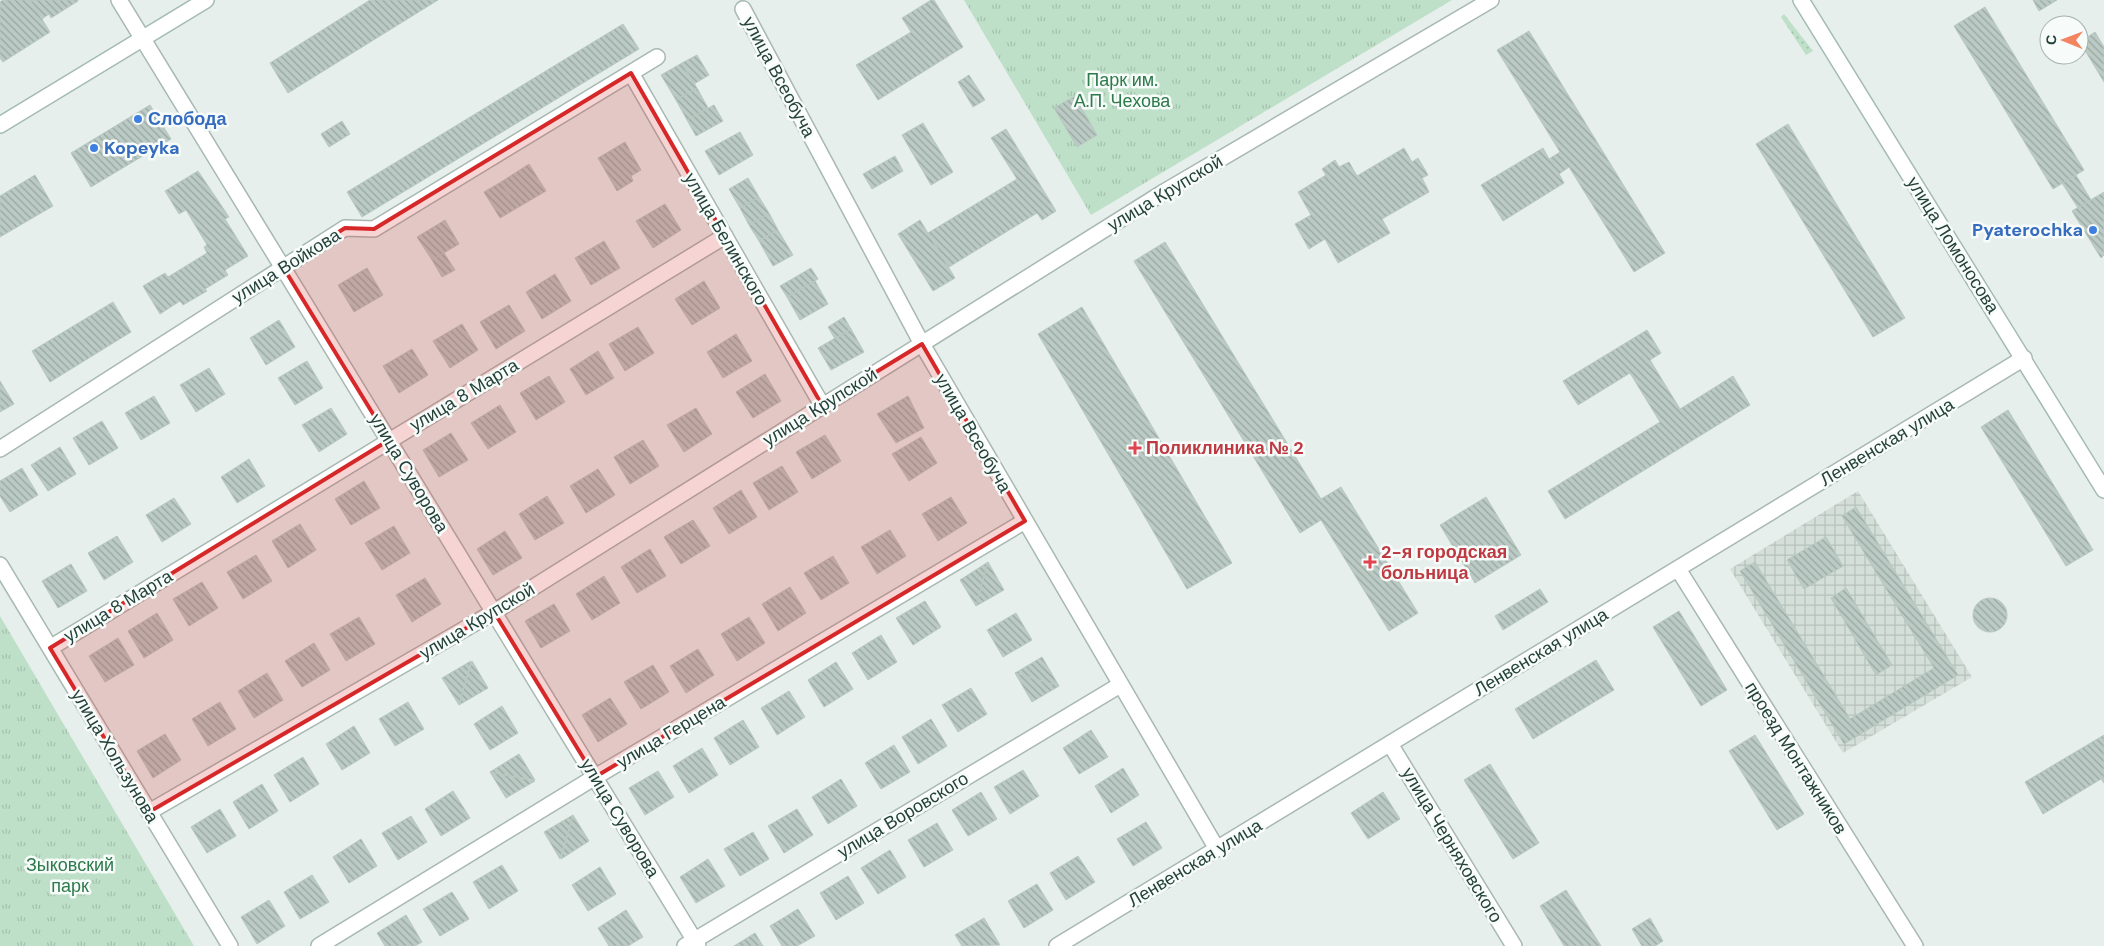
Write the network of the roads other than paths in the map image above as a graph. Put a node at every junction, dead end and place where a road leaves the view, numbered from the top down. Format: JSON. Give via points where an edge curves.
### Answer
{"nodes":[{"id":1,"x":119,"y":0,"type":"edge"},
{"id":2,"x":206,"y":0,"type":"edge"},
{"id":3,"x":1491,"y":0,"type":"edge"},
{"id":4,"x":1802,"y":0,"type":"edge"},
{"id":5,"x":743,"y":9,"type":"dead end"},
{"id":6,"x":143,"y":39,"type":"junction"},
{"id":7,"x":657,"y":57,"type":"dead end"},
{"id":8,"x":631,"y":73,"type":"junction"},
{"id":9,"x":0,"y":125,"type":"edge"},
{"id":10,"x":725,"y":236,"type":"junction"},
{"id":11,"x":283,"y":267,"type":"junction"},
{"id":12,"x":922,"y":344,"type":"junction"},
{"id":13,"x":2024,"y":358,"type":"junction"},
{"id":14,"x":822,"y":405,"type":"junction"},
{"id":15,"x":389,"y":440,"type":"junction"},
{"id":16,"x":0,"y":449,"type":"edge"},
{"id":17,"x":2104,"y":490,"type":"edge"},
{"id":18,"x":1025,"y":521,"type":"junction"},
{"id":19,"x":0,"y":565,"type":"edge"},
{"id":20,"x":1678,"y":569,"type":"junction"},
{"id":21,"x":494,"y":612,"type":"junction"},
{"id":22,"x":50,"y":648,"type":"junction"},
{"id":23,"x":1120,"y":685,"type":"junction"},
{"id":24,"x":1390,"y":744,"type":"junction"},
{"id":25,"x":595,"y":777,"type":"junction"},
{"id":26,"x":149,"y":812,"type":"junction"},
{"id":27,"x":1217,"y":849,"type":"junction"},
{"id":28,"x":693,"y":944,"type":"edge"},
{"id":29,"x":230,"y":946,"type":"edge"},
{"id":30,"x":319,"y":946,"type":"edge"},
{"id":31,"x":1058,"y":946,"type":"edge"},
{"id":32,"x":1514,"y":946,"type":"edge"},
{"id":33,"x":1915,"y":946,"type":"edge"}],
"edges":[{"from":1,"to":6,"type":"street","name":"улица Суворова"},
{"from":2,"to":6,"type":"street"},
{"from":3,"to":12,"type":"street","name":"улица Крупской","via":[[1164,192]]},
{"from":4,"to":13,"type":"street","name":"улица Ломоносова"},
{"from":5,"to":12,"type":"street","name":"улица Всеобуча"},
{"from":6,"to":9,"type":"street"},
{"from":6,"to":11,"type":"street","name":"улица Суворова"},
{"from":7,"to":8,"type":"street","name":"улица Войкова"},
{"from":8,"to":10,"type":"street","name":"улица Белинского"},
{"from":8,"to":11,"type":"street","name":"улица Войкова","via":[[374,229],[345,228]]},
{"from":10,"to":14,"type":"street","name":"улица Белинского"},
{"from":10,"to":15,"type":"street","name":"улица 8 Марта"},
{"from":11,"to":15,"type":"street","name":"улица Суворова"},
{"from":11,"to":16,"type":"street","name":"улица Войкова"},
{"from":12,"to":14,"type":"street","name":"улица Крупской"},
{"from":12,"to":18,"type":"street","name":"улица Всеобуча"},
{"from":13,"to":17,"type":"street","name":"улица Ломоносова"},
{"from":13,"to":20,"type":"street","name":"Ленвенская улица"},
{"from":14,"to":21,"type":"street","name":"улица Крупской"},
{"from":15,"to":21,"type":"street","name":"улица Суворова"},
{"from":15,"to":22,"type":"street","name":"улица 8 Марта"},
{"from":18,"to":23,"type":"street","name":"улица Всеобуча"},
{"from":18,"to":25,"type":"street","name":"улица Герцена"},
{"from":19,"to":22,"type":"street","name":"улица Хользунова"},
{"from":20,"to":24,"type":"street","name":"Ленвенская улица"},
{"from":20,"to":33,"type":"street","name":"проезд Монтажников"},
{"from":21,"to":25,"type":"street","name":"улица Суворова"},
{"from":21,"to":26,"type":"street","name":"улица Крупской"},
{"from":22,"to":26,"type":"street","name":"улица Хользунова"},
{"from":23,"to":27,"type":"street","name":"улица Всеобуча"},
{"from":23,"to":28,"type":"street","name":"улица Воровского"},
{"from":24,"to":27,"type":"street","name":"Ленвенская улица"},
{"from":24,"to":32,"type":"street","name":"улица Черняховского"},
{"from":25,"to":28,"type":"street","name":"улица Суворова"},
{"from":25,"to":30,"type":"street","name":"улица Герцена"},
{"from":26,"to":29,"type":"street","name":"улица Хользунова"},
{"from":27,"to":31,"type":"street","name":"Ленвенская улица"}]}
